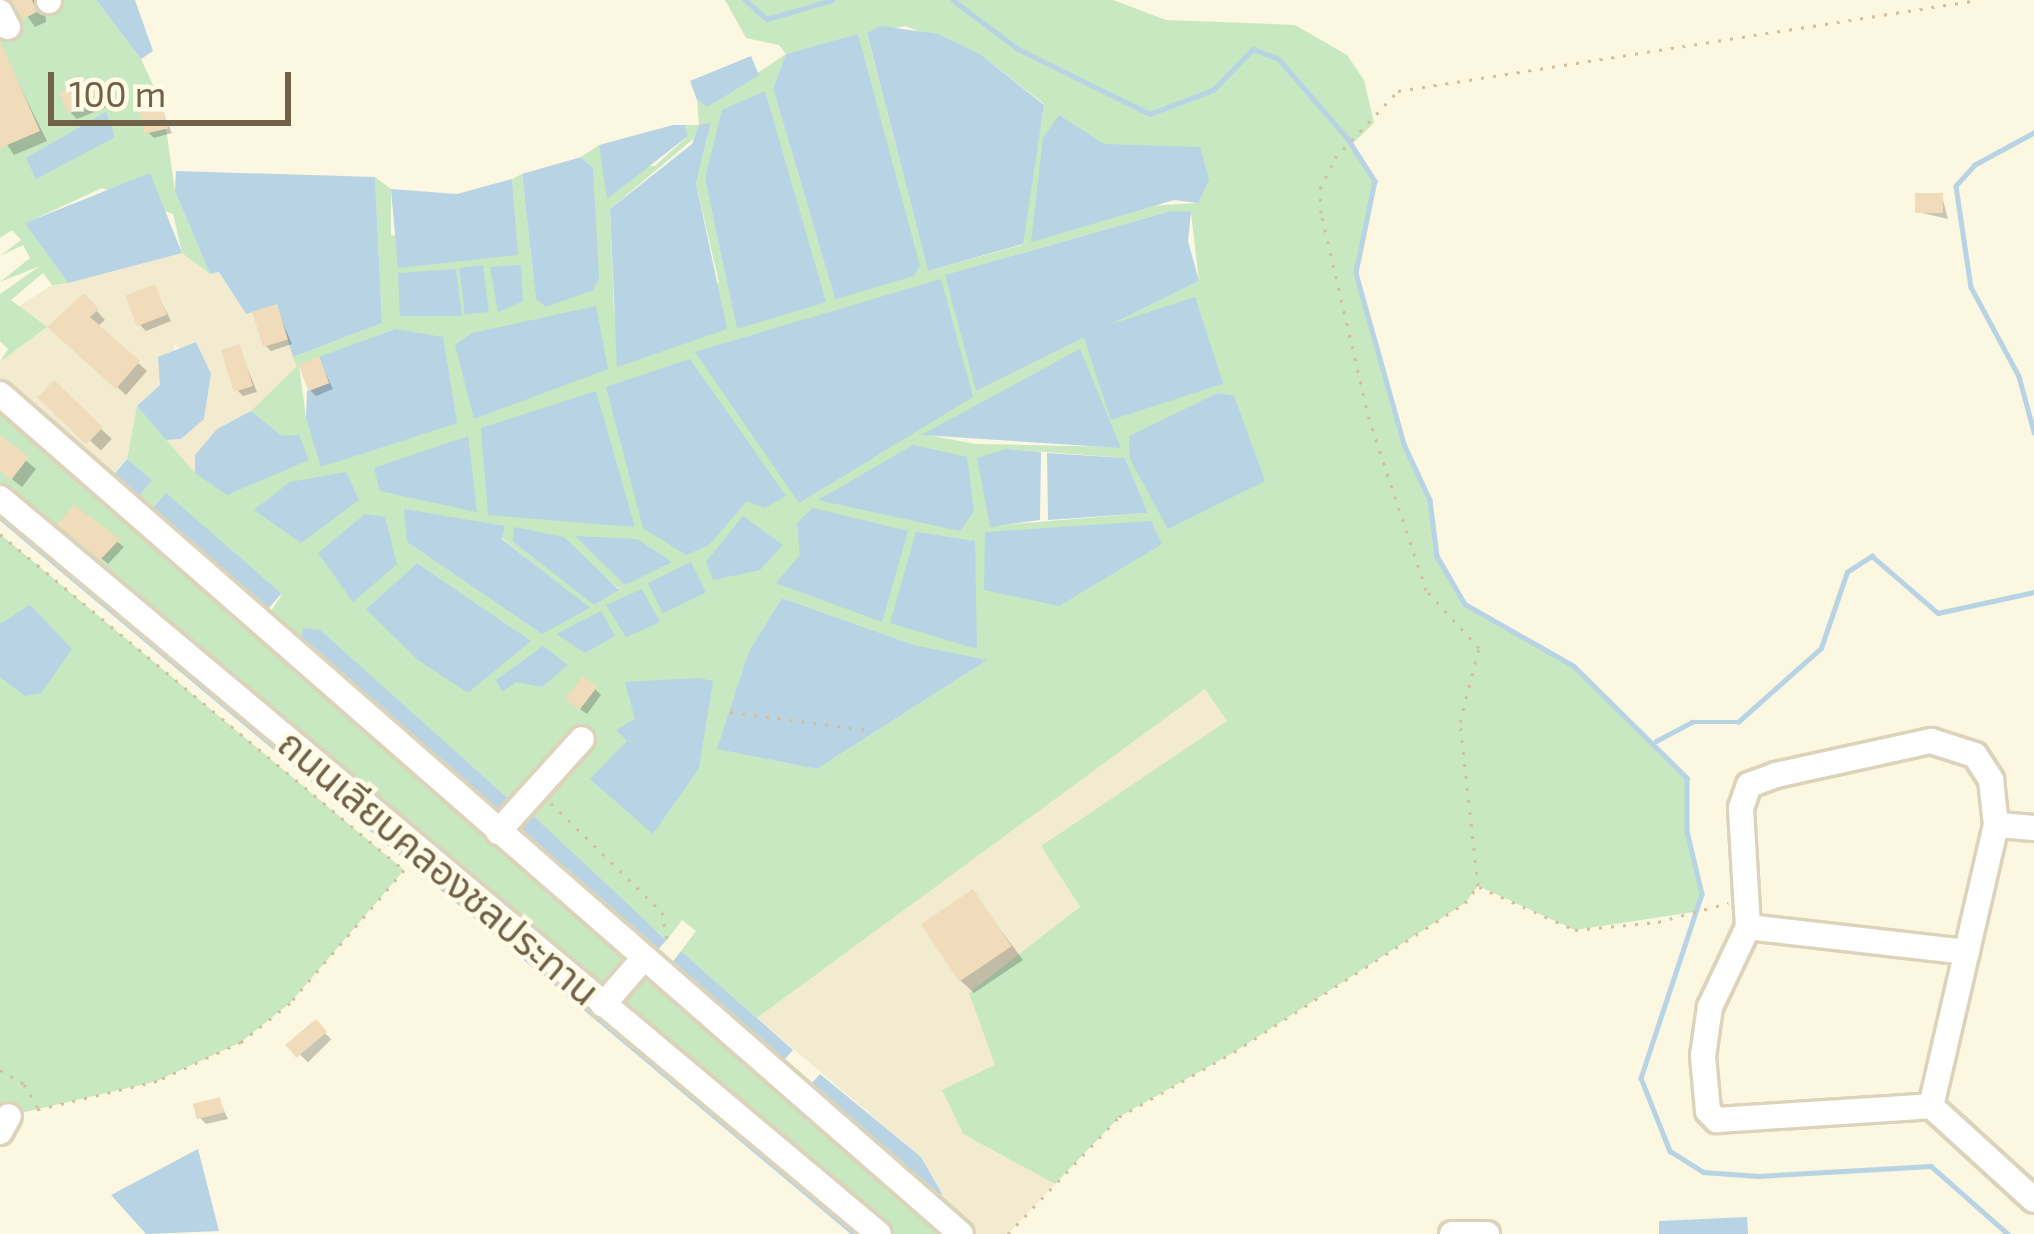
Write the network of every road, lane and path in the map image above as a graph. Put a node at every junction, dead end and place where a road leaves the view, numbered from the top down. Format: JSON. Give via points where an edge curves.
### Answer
{"nodes":[{"id":1,"x":1978,"y":0,"type":"edge"},
{"id":2,"x":0,"y":394,"type":"edge"},
{"id":3,"x":0,"y":498,"type":"edge"},
{"id":4,"x":0,"y":534,"type":"edge"},
{"id":5,"x":730,"y":712,"type":"dead end"},
{"id":6,"x":869,"y":730,"type":"dead end"},
{"id":7,"x":582,"y":739,"type":"dead end"},
{"id":8,"x":537,"y":789,"type":"junction"},
{"id":9,"x":1996,"y":825,"type":"junction"},
{"id":10,"x":2034,"y":828,"type":"edge"},
{"id":11,"x":498,"y":832,"type":"junction"},
{"id":12,"x":1478,"y":886,"type":"junction"},
{"id":13,"x":1706,"y":909,"type":"dead end"},
{"id":14,"x":1748,"y":927,"type":"junction"},
{"id":15,"x":667,"y":940,"type":"dead end"},
{"id":16,"x":1966,"y":952,"type":"junction"},
{"id":17,"x":643,"y":959,"type":"junction"},
{"id":18,"x":602,"y":1005,"type":"junction"},
{"id":19,"x":0,"y":1070,"type":"edge"},
{"id":20,"x":1931,"y":1106,"type":"junction"},
{"id":21,"x":39,"y":1109,"type":"junction"},
{"id":22,"x":4,"y":1124,"type":"edge"},
{"id":23,"x":2034,"y":1200,"type":"edge"},
{"id":24,"x":879,"y":1234,"type":"edge"},
{"id":25,"x":961,"y":1234,"type":"edge"},
{"id":26,"x":1008,"y":1234,"type":"edge"},
{"id":27,"x":1452,"y":1234,"type":"edge"},
{"id":28,"x":1487,"y":1234,"type":"edge"}],
"edges":[{"from":1,"to":12,"type":"path","via":[[1398,91],[1335,158],[1320,189],[1321,213],[1369,419],[1418,572],[1479,648],[1460,722]]},
{"from":2,"to":11,"type":"street"},
{"from":3,"to":18,"type":"street","name":"ถนนเลียบคลองชลประทาน"},
{"from":4,"to":21,"type":"path","via":[[404,870],[290,1003],[241,1042],[157,1082]]},
{"from":5,"to":6,"type":"path"},
{"from":7,"to":8,"type":"street"},
{"from":8,"to":11,"type":"street"},
{"from":8,"to":15,"type":"path","via":[[662,912]]},
{"from":9,"to":10,"type":"street"},
{"from":9,"to":14,"type":"street","via":[[1991,780],[1975,755],[1931,741],[1749,784],[1741,808]]},
{"from":9,"to":16,"type":"street"},
{"from":11,"to":17,"type":"street"},
{"from":12,"to":13,"type":"path","via":[[1575,929]]},
{"from":12,"to":26,"type":"path","via":[[1465,903],[1308,1005],[1119,1117]]},
{"from":14,"to":16,"type":"street"},
{"from":14,"to":20,"type":"street","via":[[1710,1007],[1708,1111],[1717,1120]]},
{"from":16,"to":20,"type":"street"},
{"from":17,"to":18,"type":"street"},
{"from":17,"to":25,"type":"street"},
{"from":18,"to":24,"type":"street","name":"ถนนเลียบคลองชลประทาน"},
{"from":19,"to":21,"type":"path","via":[[24,1084]]},
{"from":20,"to":23,"type":"street"},
{"from":21,"to":22,"type":"path"},
{"from":27,"to":28,"type":"street"}]}
